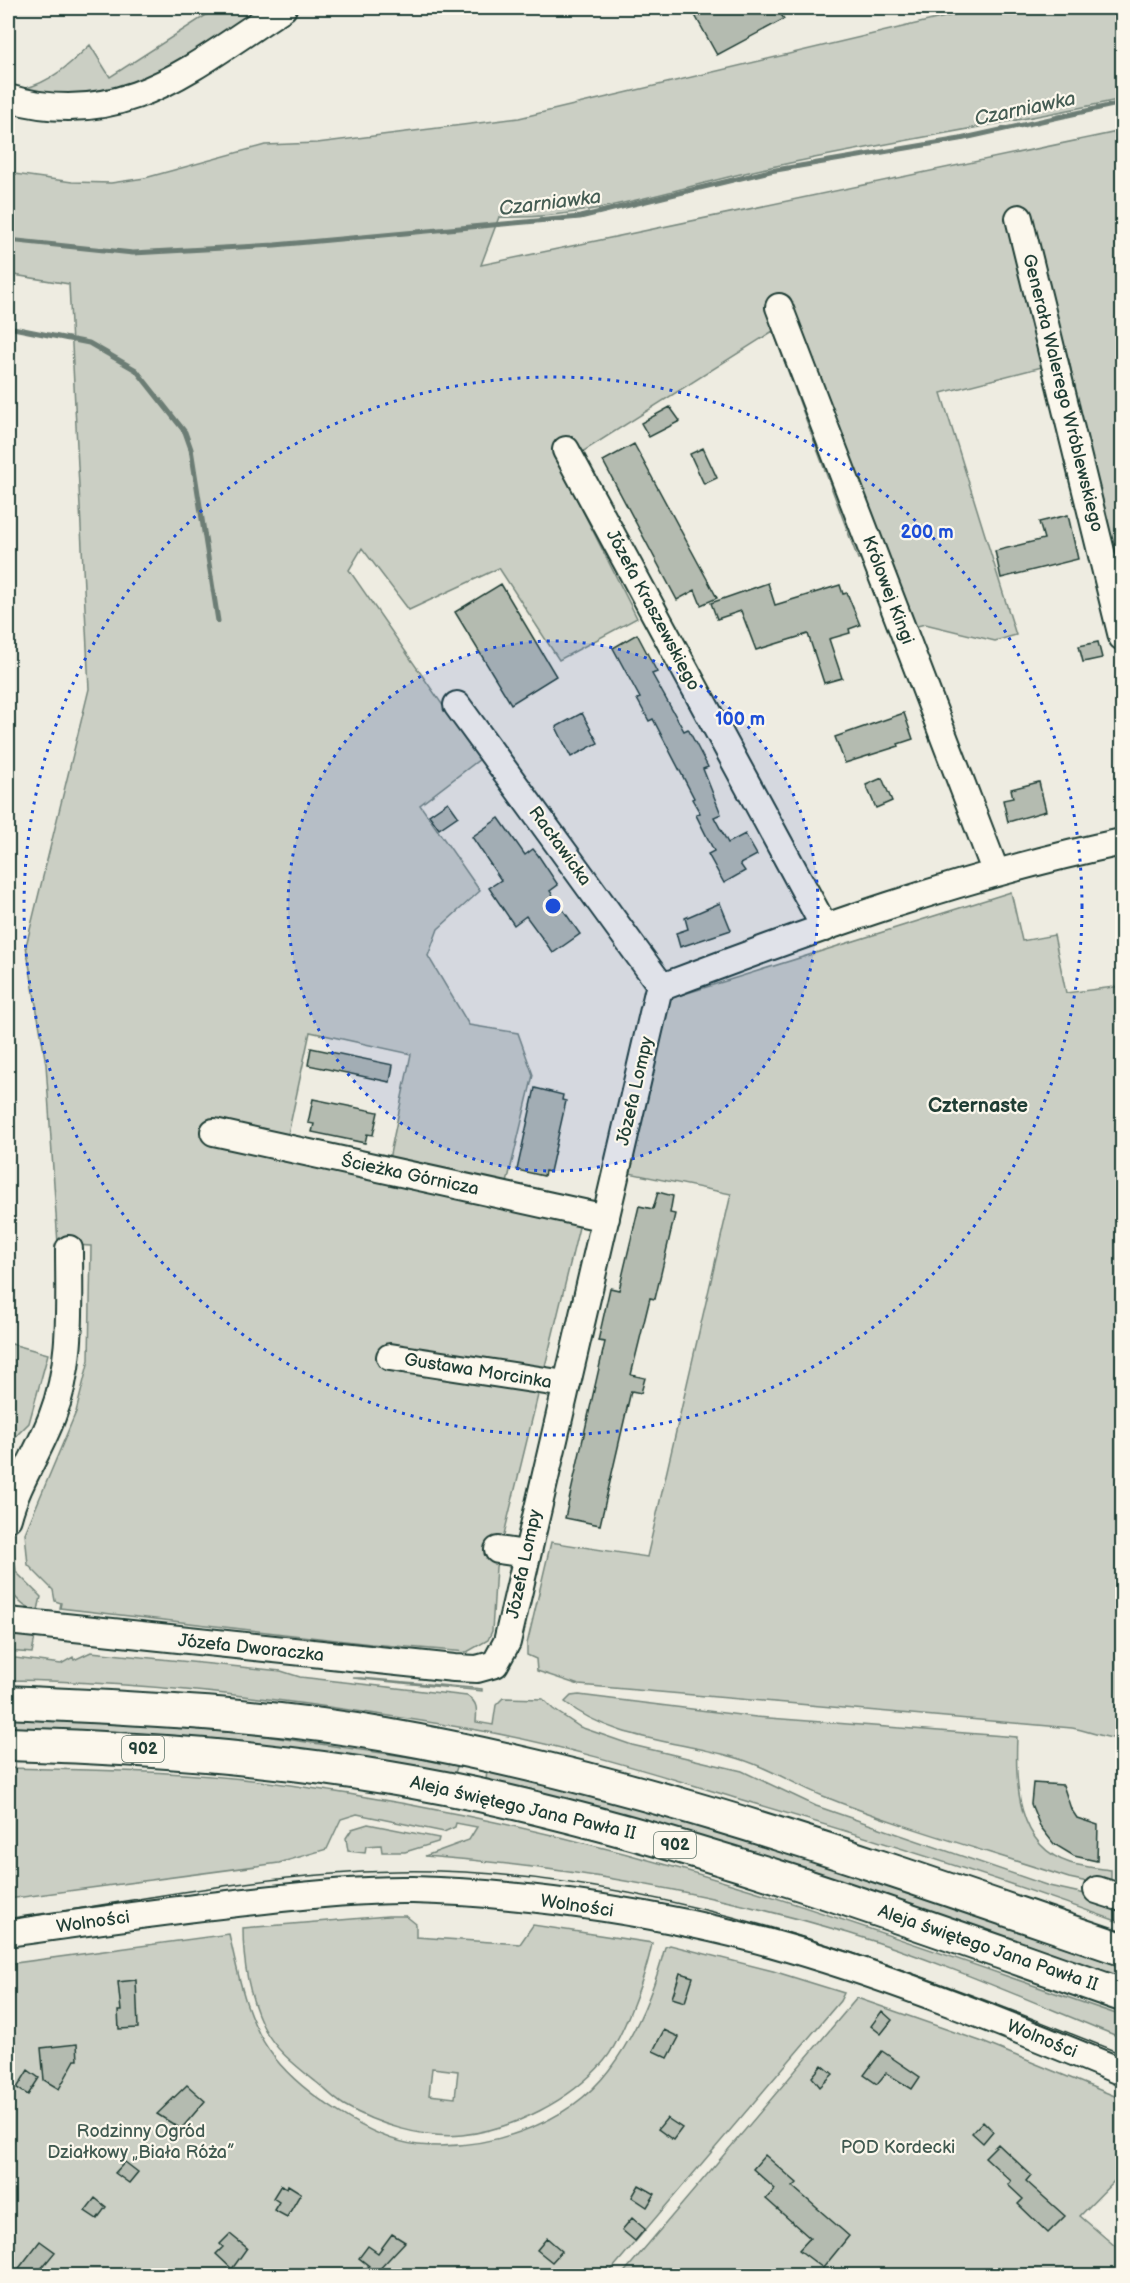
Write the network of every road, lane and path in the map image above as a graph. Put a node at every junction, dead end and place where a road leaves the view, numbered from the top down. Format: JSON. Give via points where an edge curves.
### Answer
{"nodes":[{"id":1,"x":283,"y":8,"type":"edge"},
{"id":2,"x":8,"y":98,"type":"edge"},
{"id":3,"x":1019,"y":218,"type":"dead end"},
{"id":4,"x":779,"y":307,"type":"dead end"},
{"id":5,"x":566,"y":450,"type":"dead end"},
{"id":6,"x":1122,"y":637,"type":"edge"},
{"id":7,"x":457,"y":705,"type":"dead end"},
{"id":8,"x":1122,"y":842,"type":"edge"},
{"id":9,"x":996,"y":873,"type":"junction"},
{"id":10,"x":825,"y":928,"type":"junction"},
{"id":11,"x":662,"y":987,"type":"junction"},
{"id":12,"x":214,"y":1132,"type":"dead end"},
{"id":13,"x":606,"y":1218,"type":"junction"},
{"id":14,"x":69,"y":1249,"type":"dead end"},
{"id":15,"x":390,"y":1357,"type":"dead end"},
{"id":16,"x":566,"y":1384,"type":"junction"},
{"id":17,"x":8,"y":1518,"type":"edge"},
{"id":18,"x":498,"y":1550,"type":"dead end"},
{"id":19,"x":526,"y":1554,"type":"junction"},
{"id":20,"x":8,"y":1621,"type":"edge"},
{"id":21,"x":495,"y":1664,"type":"joint"},
{"id":22,"x":8,"y":1702,"type":"edge"},
{"id":23,"x":8,"y":1744,"type":"edge"},
{"id":24,"x":1097,"y":1890,"type":"dead end"},
{"id":25,"x":1122,"y":1898,"type":"edge"},
{"id":26,"x":8,"y":1934,"type":"edge"},
{"id":27,"x":1122,"y":1949,"type":"edge"},
{"id":28,"x":1122,"y":1995,"type":"edge"},
{"id":29,"x":1122,"y":2072,"type":"edge"}],
"edges":[{"from":1,"to":2,"type":"street","via":[[146,93],[107,104],[61,108]]},
{"from":3,"to":6,"type":"street","name":"Generała Walerego Wróblewskiego"},
{"from":4,"to":9,"type":"street","name":"Królowej Kingi"},
{"from":5,"to":10,"type":"street","name":"Józefa Kraszewskiego"},
{"from":7,"to":11,"type":"street","name":"Racławicka"},
{"from":8,"to":9,"type":"street"},
{"from":9,"to":10,"type":"street"},
{"from":10,"to":11,"type":"street"},
{"from":11,"to":13,"type":"street","name":"Józefa Lompy","via":[[656,999]]},
{"from":12,"to":13,"type":"street","name":"Ścieżka Górnicza"},
{"from":13,"to":16,"type":"street","name":"Józefa Lompy"},
{"from":14,"to":17,"type":"street","via":[[68,1359],[63,1385]]},
{"from":15,"to":16,"type":"street","name":"Gustawa Morcinka"},
{"from":16,"to":19,"type":"street","name":"Józefa Lompy"},
{"from":18,"to":19,"type":"street"},
{"from":19,"to":21,"type":"street","name":"Józefa Lompy","via":[[507,1642]]},
{"from":20,"to":21,"type":"street","name":"Józefa Dworaczka","via":[[454,1668],[477,1670]]},
{"from":22,"to":27,"type":"main road","number":"902","via":[[191,1711],[295,1721],[499,1757],[816,1844]]},
{"from":23,"to":28,"type":"main road","name":"Aleja świętego Jana Pawła II","number":"902","via":[[212,1754],[503,1800],[727,1860]]},
{"from":24,"to":25,"type":"street"},
{"from":26,"to":29,"type":"street","name":"Wolności","via":[[343,1891],[414,1890],[543,1901],[711,1928],[790,1948],[988,2017]]}]}
